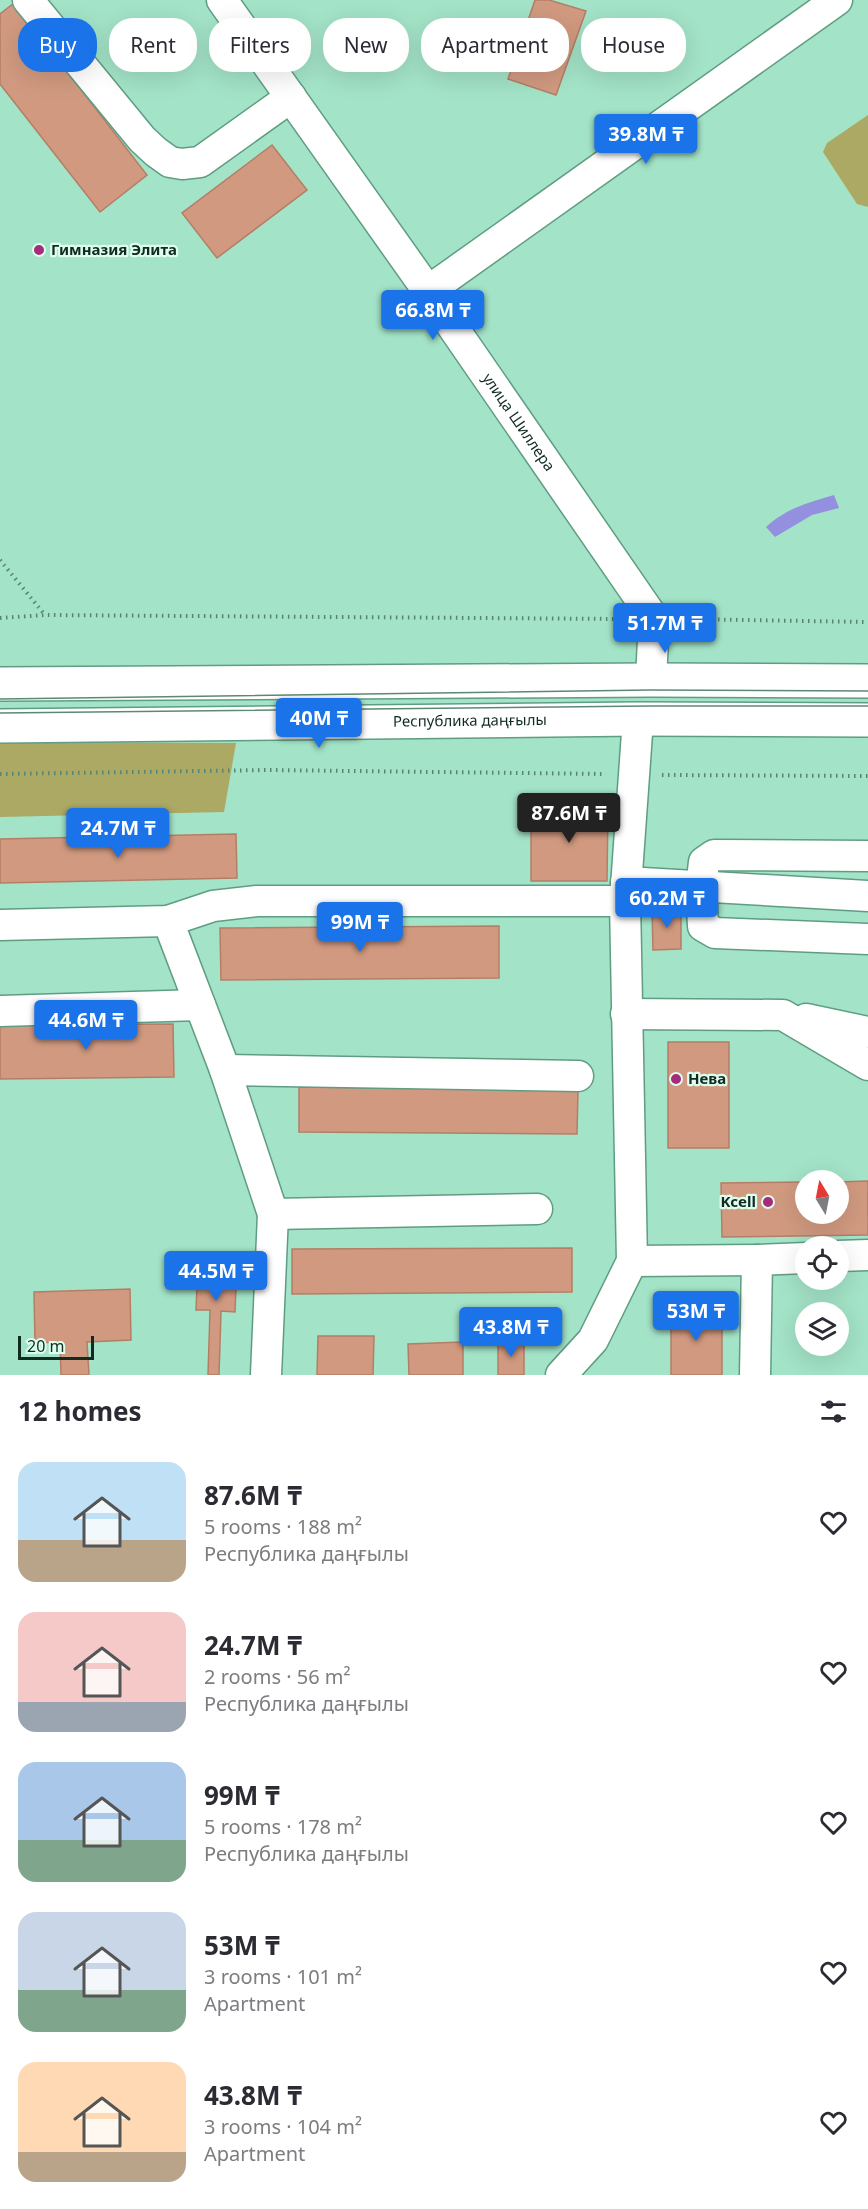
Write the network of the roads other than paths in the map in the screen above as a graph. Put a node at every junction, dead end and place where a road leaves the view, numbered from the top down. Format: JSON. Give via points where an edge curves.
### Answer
{"nodes":[{"id":1,"x":28,"y":0,"type":"edge"},
{"id":2,"x":222,"y":0,"type":"edge"},
{"id":3,"x":837,"y":0,"type":"edge"},
{"id":4,"x":291,"y":97,"type":"junction"},
{"id":5,"x":428,"y":291,"type":"junction"},
{"id":6,"x":651,"y":680,"type":"junction"},
{"id":7,"x":868,"y":681,"type":"edge"},
{"id":8,"x":0,"y":684,"type":"edge"},
{"id":9,"x":638,"y":719,"type":"junction"},
{"id":10,"x":868,"y":720,"type":"edge"},
{"id":11,"x":0,"y":726,"type":"edge"},
{"id":12,"x":868,"y":856,"type":"edge"},
{"id":13,"x":701,"y":888,"type":"junction"},
{"id":14,"x":625,"y":892,"type":"junction"},
{"id":15,"x":868,"y":896,"type":"edge"},
{"id":16,"x":168,"y":921,"type":"junction"},
{"id":17,"x":0,"y":925,"type":"edge"},
{"id":18,"x":868,"y":939,"type":"edge"},
{"id":19,"x":200,"y":1005,"type":"junction"},
{"id":20,"x":0,"y":1011,"type":"edge"},
{"id":21,"x":626,"y":1014,"type":"junction"},
{"id":22,"x":783,"y":1015,"type":"junction"},
{"id":23,"x":868,"y":1032,"type":"edge"},
{"id":24,"x":868,"y":1065,"type":"edge"},
{"id":25,"x":225,"y":1070,"type":"junction"},
{"id":26,"x":578,"y":1076,"type":"dead end"},
{"id":27,"x":537,"y":1209,"type":"dead end"},
{"id":28,"x":273,"y":1214,"type":"junction"},
{"id":29,"x":868,"y":1255,"type":"edge"},
{"id":30,"x":849,"y":1256,"type":"edge"},
{"id":31,"x":795,"y":1258,"type":"edge"},
{"id":32,"x":757,"y":1260,"type":"junction"},
{"id":33,"x":632,"y":1261,"type":"junction"},
{"id":34,"x":266,"y":1375,"type":"edge"},
{"id":35,"x":561,"y":1375,"type":"edge"},
{"id":36,"x":755,"y":1375,"type":"edge"}],
"edges":[{"from":1,"to":4,"type":"street","via":[[142,139],[170,162],[200,162]]},
{"from":2,"to":4,"type":"street","name":"улица Шиллера"},
{"from":3,"to":5,"type":"street"},
{"from":4,"to":5,"type":"street","name":"улица Шиллера"},
{"from":5,"to":6,"type":"street","name":"улица Шиллера","via":[[654,619]]},
{"from":6,"to":7,"type":"main road"},
{"from":6,"to":8,"type":"main road"},
{"from":9,"to":10,"type":"main road","name":"Республика даңғылы"},
{"from":9,"to":11,"type":"main road","name":"Республика даңғылы"},
{"from":9,"to":14,"type":"street"},
{"from":12,"to":13,"type":"street","via":[[714,855],[704,862]]},
{"from":13,"to":14,"type":"street"},
{"from":13,"to":15,"type":"street"},
{"from":13,"to":18,"type":"street","via":[[703,926],[715,933]]},
{"from":14,"to":16,"type":"street","via":[[257,901],[213,906]]},
{"from":14,"to":21,"type":"street"},
{"from":16,"to":17,"type":"street"},
{"from":16,"to":19,"type":"street"},
{"from":19,"to":20,"type":"street"},
{"from":19,"to":25,"type":"street"},
{"from":21,"to":22,"type":"street"},
{"from":21,"to":33,"type":"street"},
{"from":22,"to":23,"type":"street"},
{"from":22,"to":24,"type":"street"},
{"from":25,"to":26,"type":"street"},
{"from":25,"to":28,"type":"street"},
{"from":27,"to":28,"type":"street"},
{"from":28,"to":34,"type":"street"},
{"from":29,"to":30,"type":"street"},
{"from":31,"to":32,"type":"street"},
{"from":32,"to":33,"type":"street"},
{"from":32,"to":36,"type":"street"},
{"from":33,"to":35,"type":"street","via":[[593,1340]]}]}
